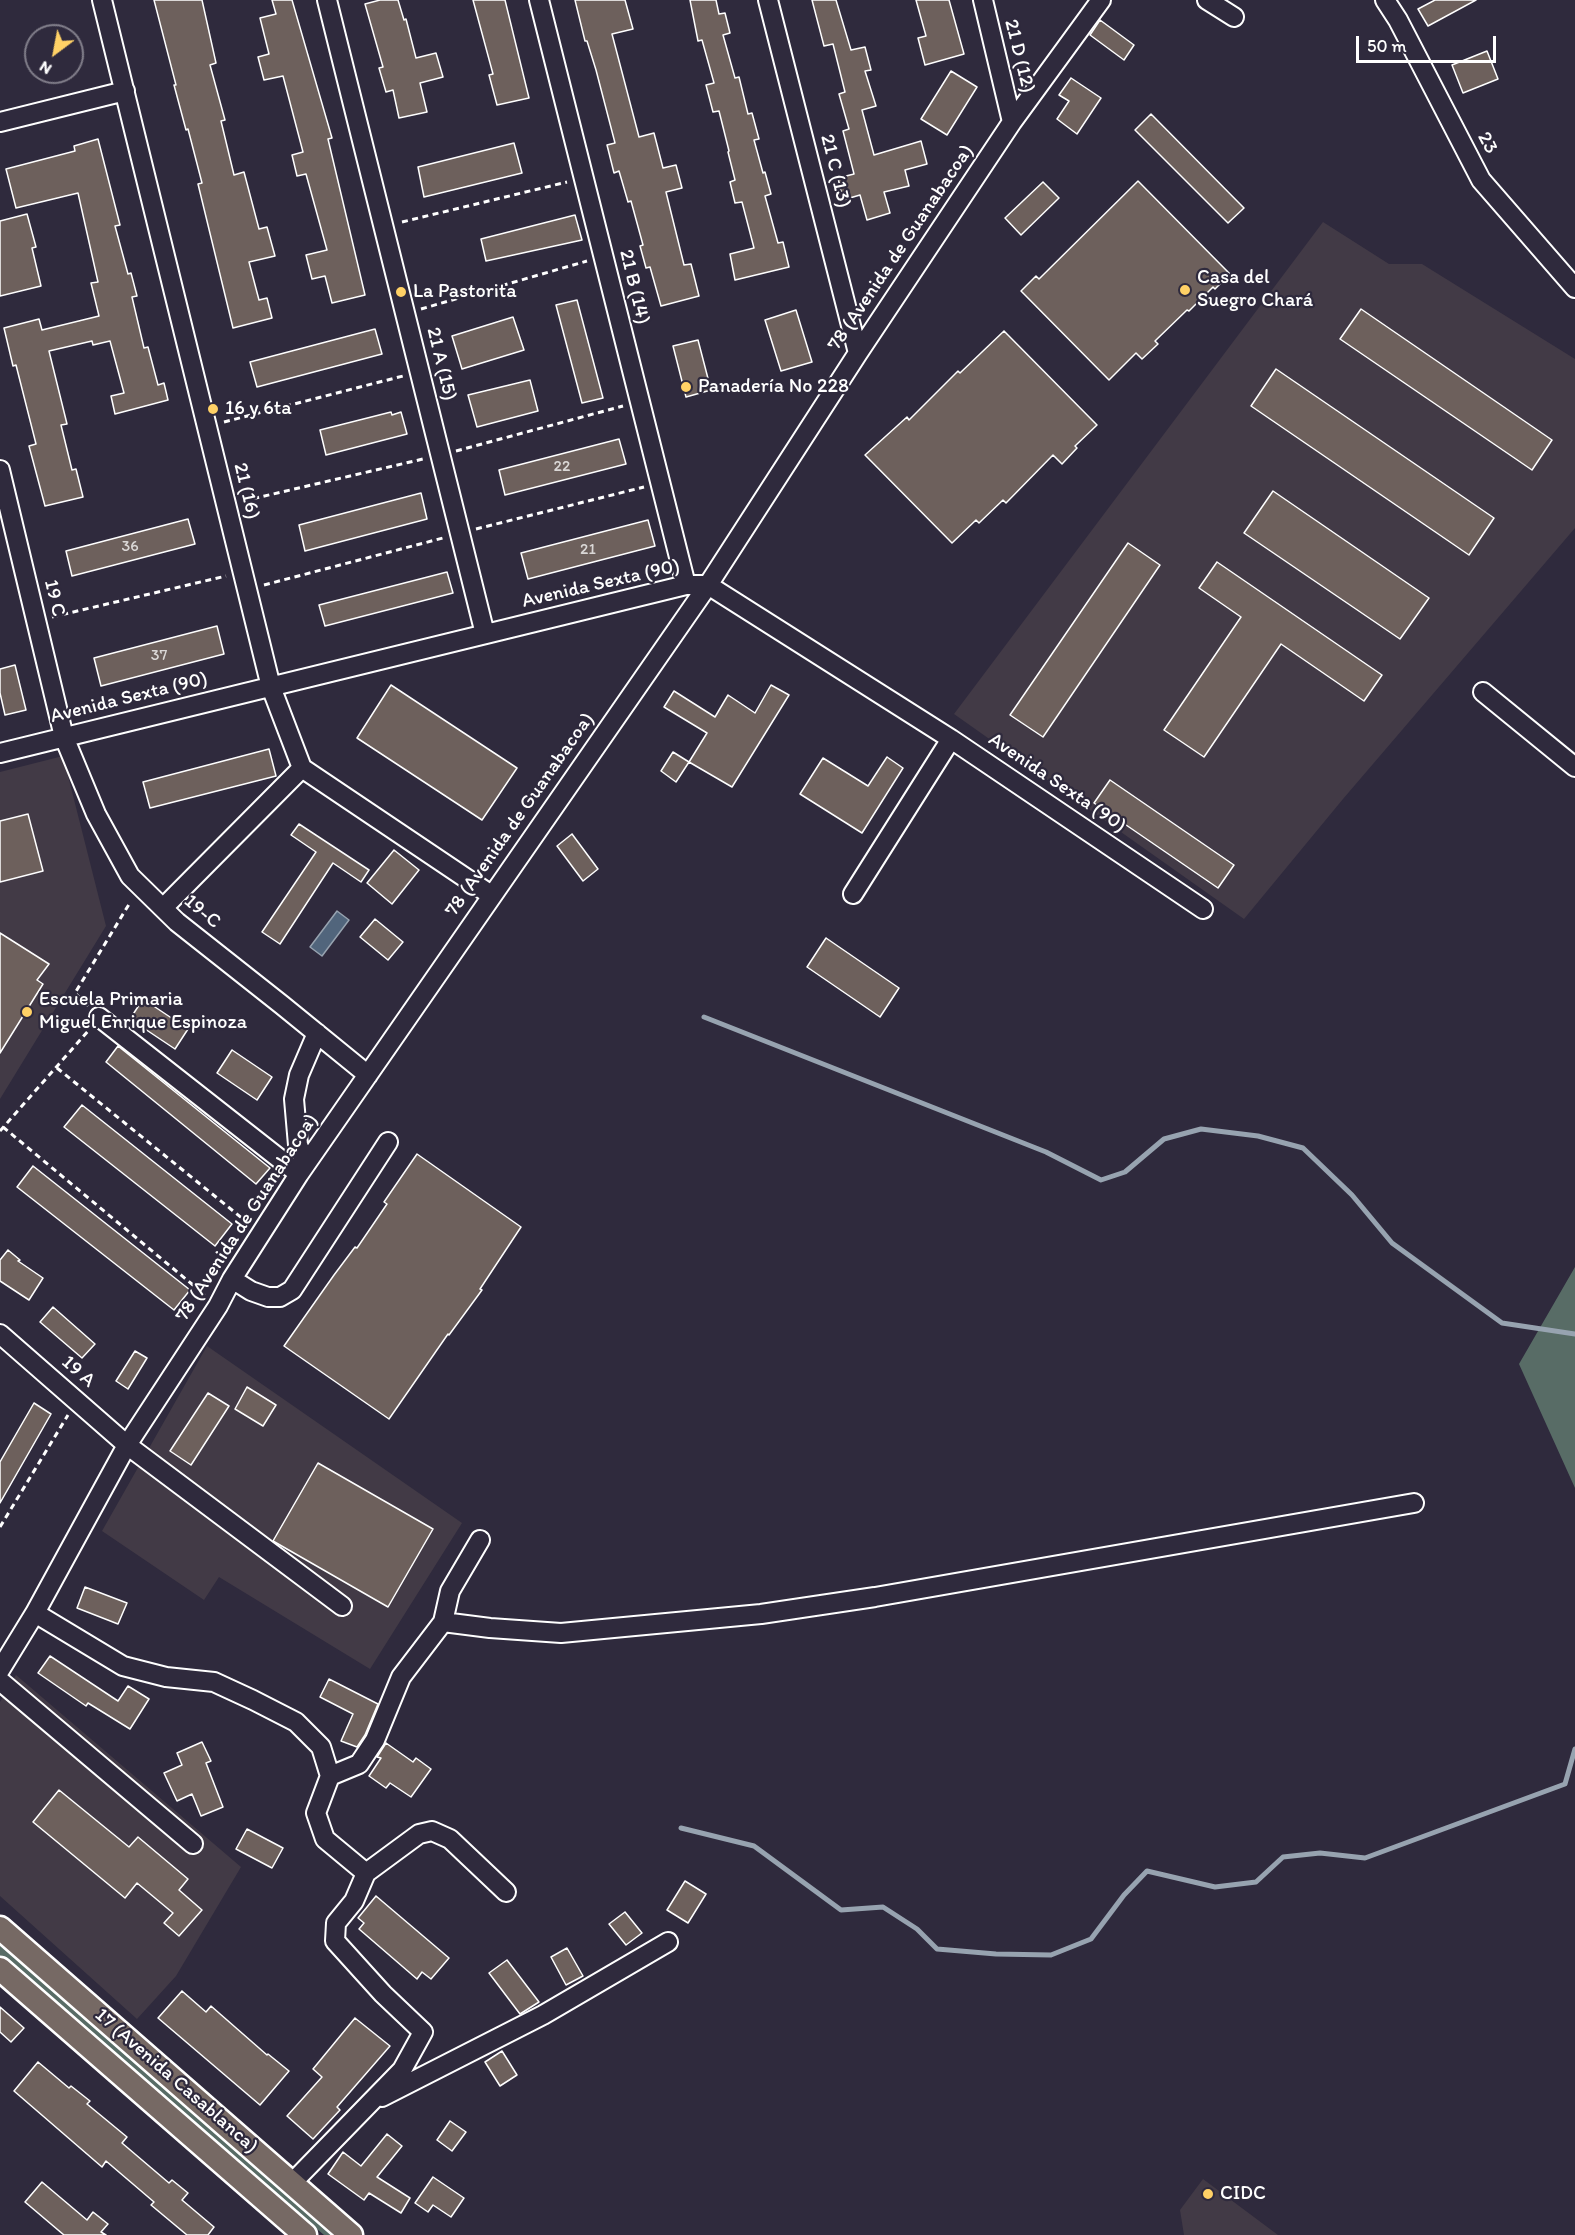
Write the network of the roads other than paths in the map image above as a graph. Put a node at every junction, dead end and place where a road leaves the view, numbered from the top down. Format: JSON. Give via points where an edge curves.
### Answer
{"nodes":[{"id":1,"x":102,"y":0,"type":"edge"},
{"id":2,"x":327,"y":0,"type":"edge"},
{"id":3,"x":539,"y":0,"type":"edge"},
{"id":4,"x":768,"y":0,"type":"edge"},
{"id":5,"x":982,"y":0,"type":"edge"},
{"id":6,"x":1101,"y":0,"type":"edge"},
{"id":7,"x":1207,"y":0,"type":"edge"},
{"id":8,"x":1384,"y":0,"type":"edge"},
{"id":9,"x":1234,"y":17,"type":"dead end"},
{"id":10,"x":125,"y":91,"type":"junction"},
{"id":11,"x":0,"y":122,"type":"edge"},
{"id":12,"x":1012,"y":122,"type":"junction"},
{"id":13,"x":1575,"y":288,"type":"edge"},
{"id":14,"x":858,"y":352,"type":"junction"},
{"id":15,"x":0,"y":470,"type":"edge"},
{"id":16,"x":686,"y":585,"type":"junction"},
{"id":17,"x":708,"y":585,"type":"junction"},
{"id":18,"x":485,"y":634,"type":"junction"},
{"id":19,"x":271,"y":687,"type":"junction"},
{"id":20,"x":1483,"y":692,"type":"dead end"},
{"id":21,"x":64,"y":737,"type":"junction"},
{"id":22,"x":951,"y":739,"type":"junction"},
{"id":23,"x":0,"y":753,"type":"edge"},
{"id":24,"x":1575,"y":767,"type":"edge"},
{"id":25,"x":302,"y":768,"type":"junction"},
{"id":26,"x":854,"y":894,"type":"dead end"},
{"id":27,"x":491,"y":895,"type":"junction"},
{"id":28,"x":163,"y":908,"type":"junction"},
{"id":29,"x":1203,"y":909,"type":"dead end"},
{"id":30,"x":99,"y":1017,"type":"road end"},
{"id":31,"x":317,"y":1033,"type":"junction"},
{"id":32,"x":368,"y":1075,"type":"junction"},
{"id":33,"x":388,"y":1142,"type":"dead end"},
{"id":34,"x":303,"y":1169,"type":"junction"},
{"id":35,"x":232,"y":1279,"type":"junction"},
{"id":36,"x":0,"y":1334,"type":"edge"},
{"id":37,"x":127,"y":1445,"type":"junction"},
{"id":38,"x":1414,"y":1503,"type":"dead end"},
{"id":39,"x":480,"y":1540,"type":"dead end"},
{"id":40,"x":342,"y":1606,"type":"dead end"},
{"id":41,"x":35,"y":1613,"type":"junction"},
{"id":42,"x":443,"y":1622,"type":"junction"},
{"id":43,"x":0,"y":1670,"type":"edge"},
{"id":44,"x":0,"y":1681,"type":"edge"},
{"id":45,"x":330,"y":1776,"type":"junction"},
{"id":46,"x":193,"y":1844,"type":"dead end"},
{"id":47,"x":366,"y":1873,"type":"junction"},
{"id":48,"x":506,"y":1893,"type":"dead end"},
{"id":49,"x":0,"y":1928,"type":"edge"},
{"id":50,"x":668,"y":1942,"type":"dead end"},
{"id":51,"x":0,"y":1969,"type":"edge"},
{"id":52,"x":373,"y":2101,"type":"junction"},
{"id":53,"x":292,"y":2183,"type":"junction"},
{"id":54,"x":305,"y":2235,"type":"edge"},
{"id":55,"x":351,"y":2235,"type":"edge"}],
"edges":[{"from":1,"to":10,"type":"street","name":"21 (16)"},
{"from":2,"to":18,"type":"street","name":"21 A (15)"},
{"from":3,"to":16,"type":"street","name":"21 B (14)"},
{"from":4,"to":14,"type":"street","name":"21 C (13)"},
{"from":5,"to":12,"type":"street","name":"21 D (12)"},
{"from":6,"to":12,"type":"street","name":"78 (Avenida de Guanabacoa)"},
{"from":7,"to":9,"type":"street"},
{"from":8,"to":13,"type":"street","name":"23","via":[[1481,180]]},
{"from":10,"to":11,"type":"street"},
{"from":10,"to":19,"type":"street","name":"21 (16)"},
{"from":12,"to":14,"type":"street","name":"78 (Avenida de Guanabacoa)"},
{"from":14,"to":17,"type":"street","name":"78 (Avenida de Guanabacoa)"},
{"from":15,"to":21,"type":"street","name":"19 C"},
{"from":16,"to":17,"type":"street","name":"Avenida Sexta (90)"},
{"from":16,"to":18,"type":"street","name":"Avenida Sexta (90)"},
{"from":17,"to":22,"type":"street","name":"Avenida Sexta (90)"},
{"from":17,"to":27,"type":"street","name":"78 (Avenida de Guanabacoa)"},
{"from":18,"to":19,"type":"street","name":"Avenida Sexta (90)"},
{"from":19,"to":21,"type":"street","name":"Avenida Sexta (90)"},
{"from":19,"to":25,"type":"street","name":"21 (16)"},
{"from":20,"to":24,"type":"street"},
{"from":21,"to":23,"type":"street","name":"Avenida Sexta (90)"},
{"from":21,"to":28,"type":"street","name":"19-C","via":[[96,814],[130,876]]},
{"from":22,"to":26,"type":"street"},
{"from":22,"to":29,"type":"street","name":"Avenida Sexta (90)"},
{"from":25,"to":27,"type":"street"},
{"from":25,"to":28,"type":"street"},
{"from":27,"to":32,"type":"street","name":"78 (Avenida de Guanabacoa)"},
{"from":28,"to":31,"type":"street","name":"19-C"},
{"from":30,"to":34,"type":"street"},
{"from":31,"to":32,"type":"street","name":"19-C"},
{"from":31,"to":34,"type":"street","via":[[299,1075],[294,1099]]},
{"from":32,"to":34,"type":"street","name":"78 (Avenida de Guanabacoa)"},
{"from":33,"to":35,"type":"street","via":[[292,1290],[280,1297],[268,1297],[251,1292]]},
{"from":34,"to":35,"type":"street","name":"78 (Avenida de Guanabacoa)"},
{"from":35,"to":37,"type":"street","name":"78 (Avenida de Guanabacoa)"},
{"from":36,"to":37,"type":"street","name":"19 A"},
{"from":37,"to":40,"type":"street","name":"19 A"},
{"from":37,"to":41,"type":"street","name":"78 (Avenida de Guanabacoa)"},
{"from":38,"to":42,"type":"street","via":[[761,1614],[561,1633]]},
{"from":39,"to":42,"type":"street","via":[[450,1591]]},
{"from":41,"to":43,"type":"street","name":"78 (Avenida de Guanabacoa)"},
{"from":41,"to":45,"type":"street","via":[[123,1666],[166,1677],[214,1682],[296,1722],[321,1747]]},
{"from":42,"to":45,"type":"street","via":[[401,1677],[375,1740],[359,1764]]},
{"from":44,"to":46,"type":"street"},
{"from":45,"to":47,"type":"street","via":[[316,1813],[325,1839]]},
{"from":47,"to":48,"type":"street","via":[[419,1834],[432,1831],[450,1839]]},
{"from":47,"to":52,"type":"street","via":[[354,1901],[336,1923],[335,1941],[423,2032],[402,2070]]},
{"from":49,"to":53,"type":"main road","name":"17 (Avenida Casablanca)"},
{"from":50,"to":52,"type":"street","via":[[543,2015]]},
{"from":51,"to":54,"type":"main road","name":"17 (Avenida Casablanca)"},
{"from":52,"to":53,"type":"street"},
{"from":53,"to":55,"type":"main road","name":"17 (Avenida Casablanca)"}]}
